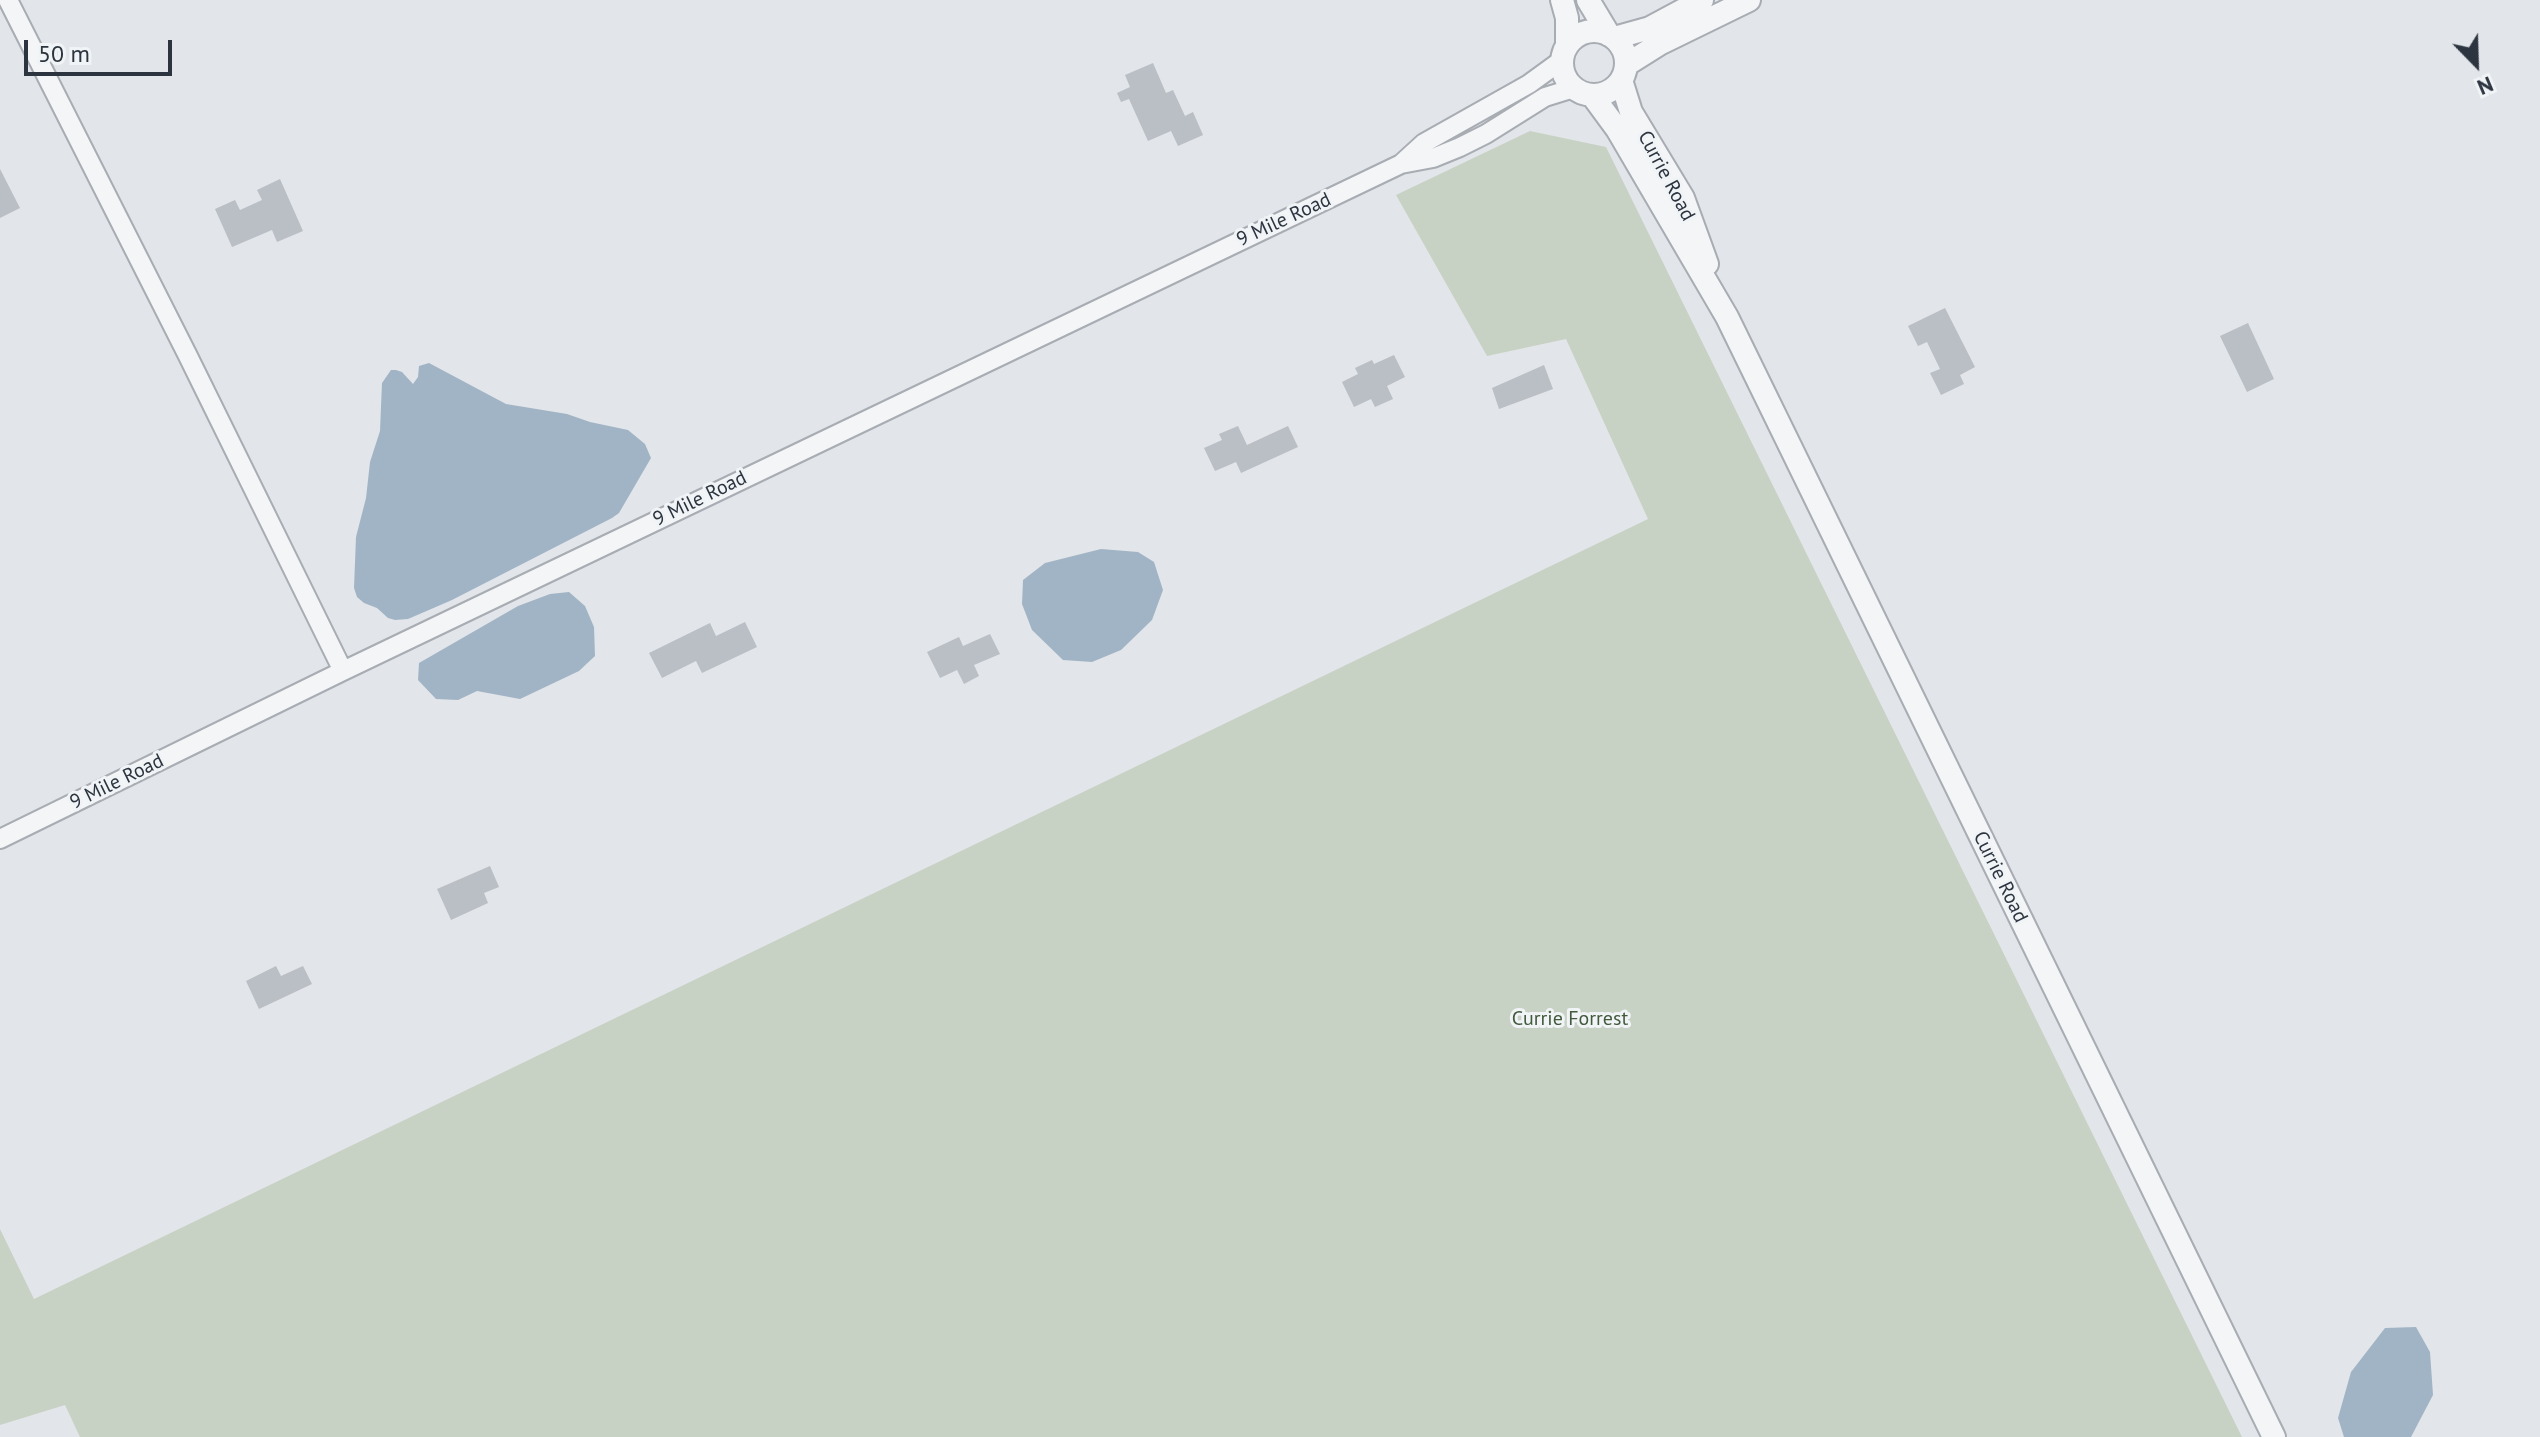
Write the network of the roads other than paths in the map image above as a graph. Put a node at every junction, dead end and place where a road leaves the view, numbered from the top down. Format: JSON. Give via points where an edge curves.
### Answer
{"nodes":[{"id":1,"x":8,"y":0,"type":"edge"},
{"id":2,"x":1562,"y":0,"type":"edge"},
{"id":3,"x":1588,"y":0,"type":"edge"},
{"id":4,"x":1702,"y":0,"type":"edge"},
{"id":5,"x":1749,"y":0,"type":"edge"},
{"id":6,"x":1611,"y":37,"type":"junction"},
{"id":7,"x":1565,"y":53,"type":"junction"},
{"id":8,"x":1623,"y":73,"type":"junction"},
{"id":9,"x":1583,"y":92,"type":"junction"},
{"id":10,"x":1401,"y":164,"type":"junction"},
{"id":11,"x":1727,"y":317,"type":"junction"},
{"id":12,"x":343,"y":671,"type":"junction"},
{"id":13,"x":0,"y":839,"type":"edge"},
{"id":14,"x":2274,"y":1437,"type":"edge"}],
"edges":[{"from":1,"to":12,"type":"street"},
{"from":2,"to":7,"type":"street"},
{"from":3,"to":6,"type":"street"},
{"from":4,"to":6,"type":"street","via":[[1650,28]]},
{"from":5,"to":8,"type":"street","via":[[1661,43]]},
{"from":6,"to":7,"type":"street","via":[[1586,32]]},
{"from":6,"to":8,"type":"street","via":[[1623,50]]},
{"from":7,"to":9,"type":"street","via":[[1566,79]]},
{"from":7,"to":10,"type":"street","name":"9 Mile Road","via":[[1529,84],[1424,143]]},
{"from":8,"to":9,"type":"street","via":[[1608,91]]},
{"from":8,"to":11,"type":"street","name":"Currie Road","via":[[1631,112],[1683,198]]},
{"from":9,"to":10,"type":"street","name":"9 Mile Road","via":[[1545,97],[1460,147]]},
{"from":9,"to":11,"type":"street","name":"Currie Road","via":[[1617,129]]},
{"from":10,"to":12,"type":"street","name":"9 Mile Road"},
{"from":11,"to":14,"type":"street","name":"Currie Road"},
{"from":12,"to":13,"type":"street","name":"9 Mile Road"}]}
